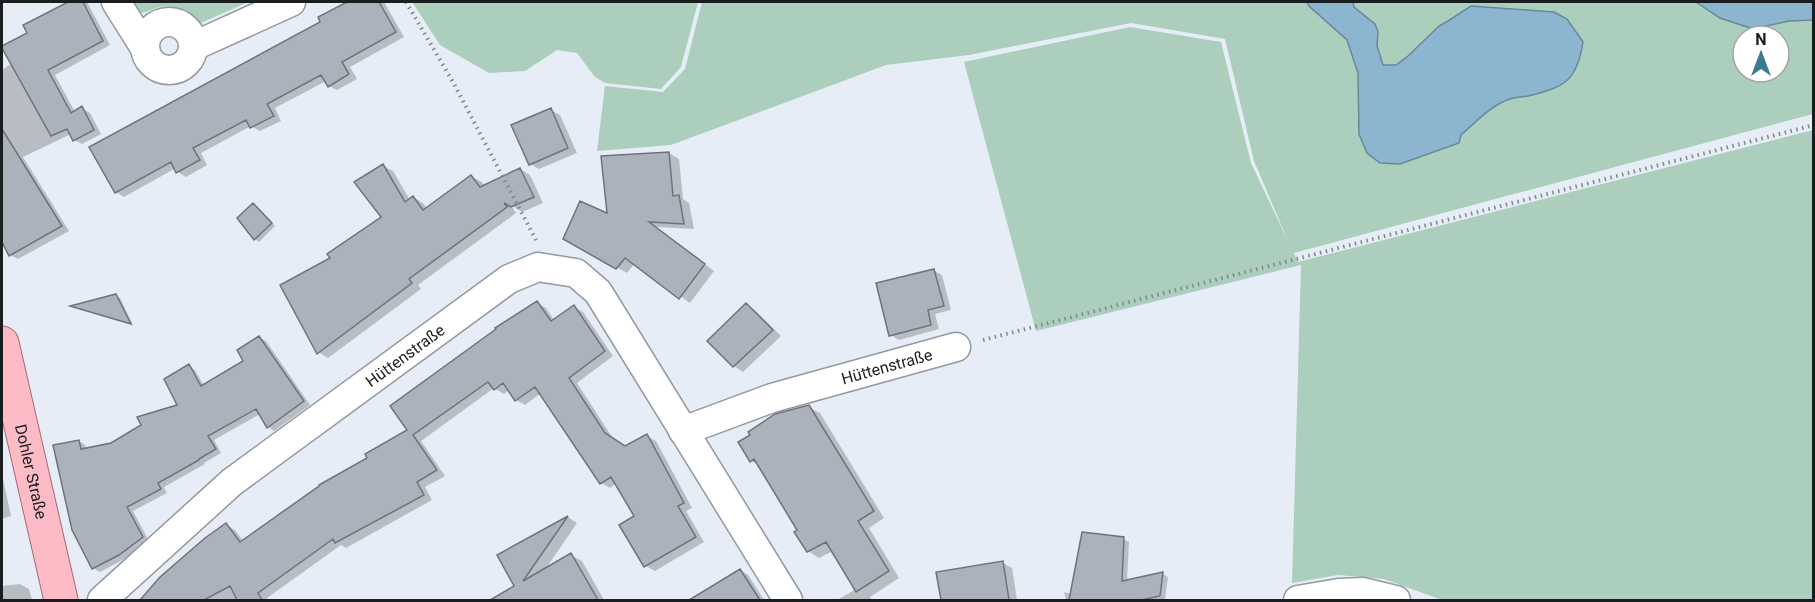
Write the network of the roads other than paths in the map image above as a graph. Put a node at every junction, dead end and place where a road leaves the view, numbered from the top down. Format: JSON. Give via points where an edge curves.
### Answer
{"nodes":[{"id":1,"x":116,"y":2,"type":"edge"},
{"id":2,"x":291,"y":2,"type":"edge"},
{"id":3,"x":2,"y":343,"type":"edge"},
{"id":4,"x":956,"y":347,"type":"road end"},
{"id":5,"x":683,"y":431,"type":"junction"},
{"id":6,"x":1364,"y":596,"type":"edge"},
{"id":7,"x":61,"y":600,"type":"edge"},
{"id":8,"x":102,"y":600,"type":"edge"},
{"id":9,"x":788,"y":600,"type":"edge"},
{"id":10,"x":1298,"y":600,"type":"edge"},
{"id":11,"x":1396,"y":600,"type":"edge"}],
"edges":[{"from":1,"to":2,"type":"street","via":[[145,48],[148,33],[160,23],[175,22],[189,30],[194,46]]},
{"from":3,"to":7,"type":"main road","name":"Dohler Straße"},
{"from":4,"to":5,"type":"street","name":"Hüttenstraße","via":[[772,398]]},
{"from":5,"to":8,"type":"street","name":"Hüttenstraße","via":[[598,292],[576,273],[538,267],[509,279],[232,482]]},
{"from":5,"to":9,"type":"street"},
{"from":6,"to":10,"type":"street","via":[[1339,593]]},
{"from":6,"to":11,"type":"street"}]}
